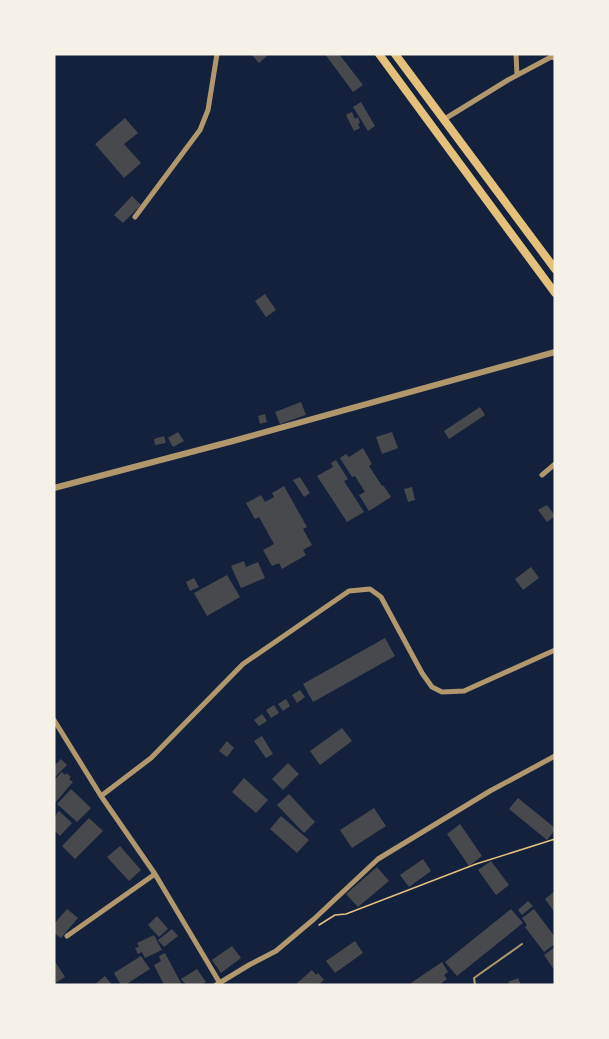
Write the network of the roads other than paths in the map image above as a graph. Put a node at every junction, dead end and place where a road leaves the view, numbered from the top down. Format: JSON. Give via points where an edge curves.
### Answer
{"nodes":[{"id":1,"x":217,"y":54,"type":"edge"},
{"id":2,"x":379,"y":54,"type":"edge"},
{"id":3,"x":394,"y":54,"type":"edge"},
{"id":4,"x":516,"y":54,"type":"edge"},
{"id":5,"x":555,"y":58,"type":"edge"},
{"id":6,"x":517,"y":75,"type":"junction"},
{"id":7,"x":443,"y":120,"type":"junction"},
{"id":8,"x":135,"y":217,"type":"dead end"},
{"id":9,"x":519,"y":222,"type":"junction"},
{"id":10,"x":509,"y":229,"type":"junction"},
{"id":11,"x":555,"y":269,"type":"edge"},
{"id":12,"x":555,"y":293,"type":"edge"},
{"id":13,"x":555,"y":352,"type":"edge"},
{"id":14,"x":555,"y":464,"type":"edge"},
{"id":15,"x":542,"y":474,"type":"dead end"},
{"id":16,"x":54,"y":488,"type":"edge"},
{"id":17,"x":555,"y":650,"type":"edge"},
{"id":18,"x":54,"y":720,"type":"edge"},
{"id":19,"x":555,"y":756,"type":"edge"},
{"id":20,"x":101,"y":796,"type":"junction"},
{"id":21,"x":155,"y":874,"type":"junction"},
{"id":22,"x":67,"y":936,"type":"dead end"},
{"id":23,"x":522,"y":944,"type":"dead end"},
{"id":24,"x":218,"y":984,"type":"edge"},
{"id":25,"x":475,"y":985,"type":"edge"}],
"edges":[{"from":1,"to":8,"type":"street","via":[[208,110],[200,130]]},
{"from":2,"to":10,"type":"main road"},
{"from":3,"to":7,"type":"main road"},
{"from":4,"to":6,"type":"street"},
{"from":5,"to":6,"type":"street"},
{"from":6,"to":7,"type":"street"},
{"from":7,"to":9,"type":"main road"},
{"from":9,"to":10,"type":"main road"},
{"from":9,"to":11,"type":"main road"},
{"from":10,"to":12,"type":"main road"},
{"from":13,"to":16,"type":"street"},
{"from":14,"to":15,"type":"street"},
{"from":17,"to":20,"type":"street","via":[[464,691],[442,692],[427,680],[381,597],[370,589],[349,591],[243,664],[150,758]]},
{"from":18,"to":20,"type":"street"},
{"from":19,"to":24,"type":"street","via":[[378,859],[276,951]]},
{"from":20,"to":21,"type":"street"},
{"from":21,"to":22,"type":"street"},
{"from":21,"to":24,"type":"street"},
{"from":23,"to":25,"type":"lane","via":[[480,972],[474,978]]}]}
